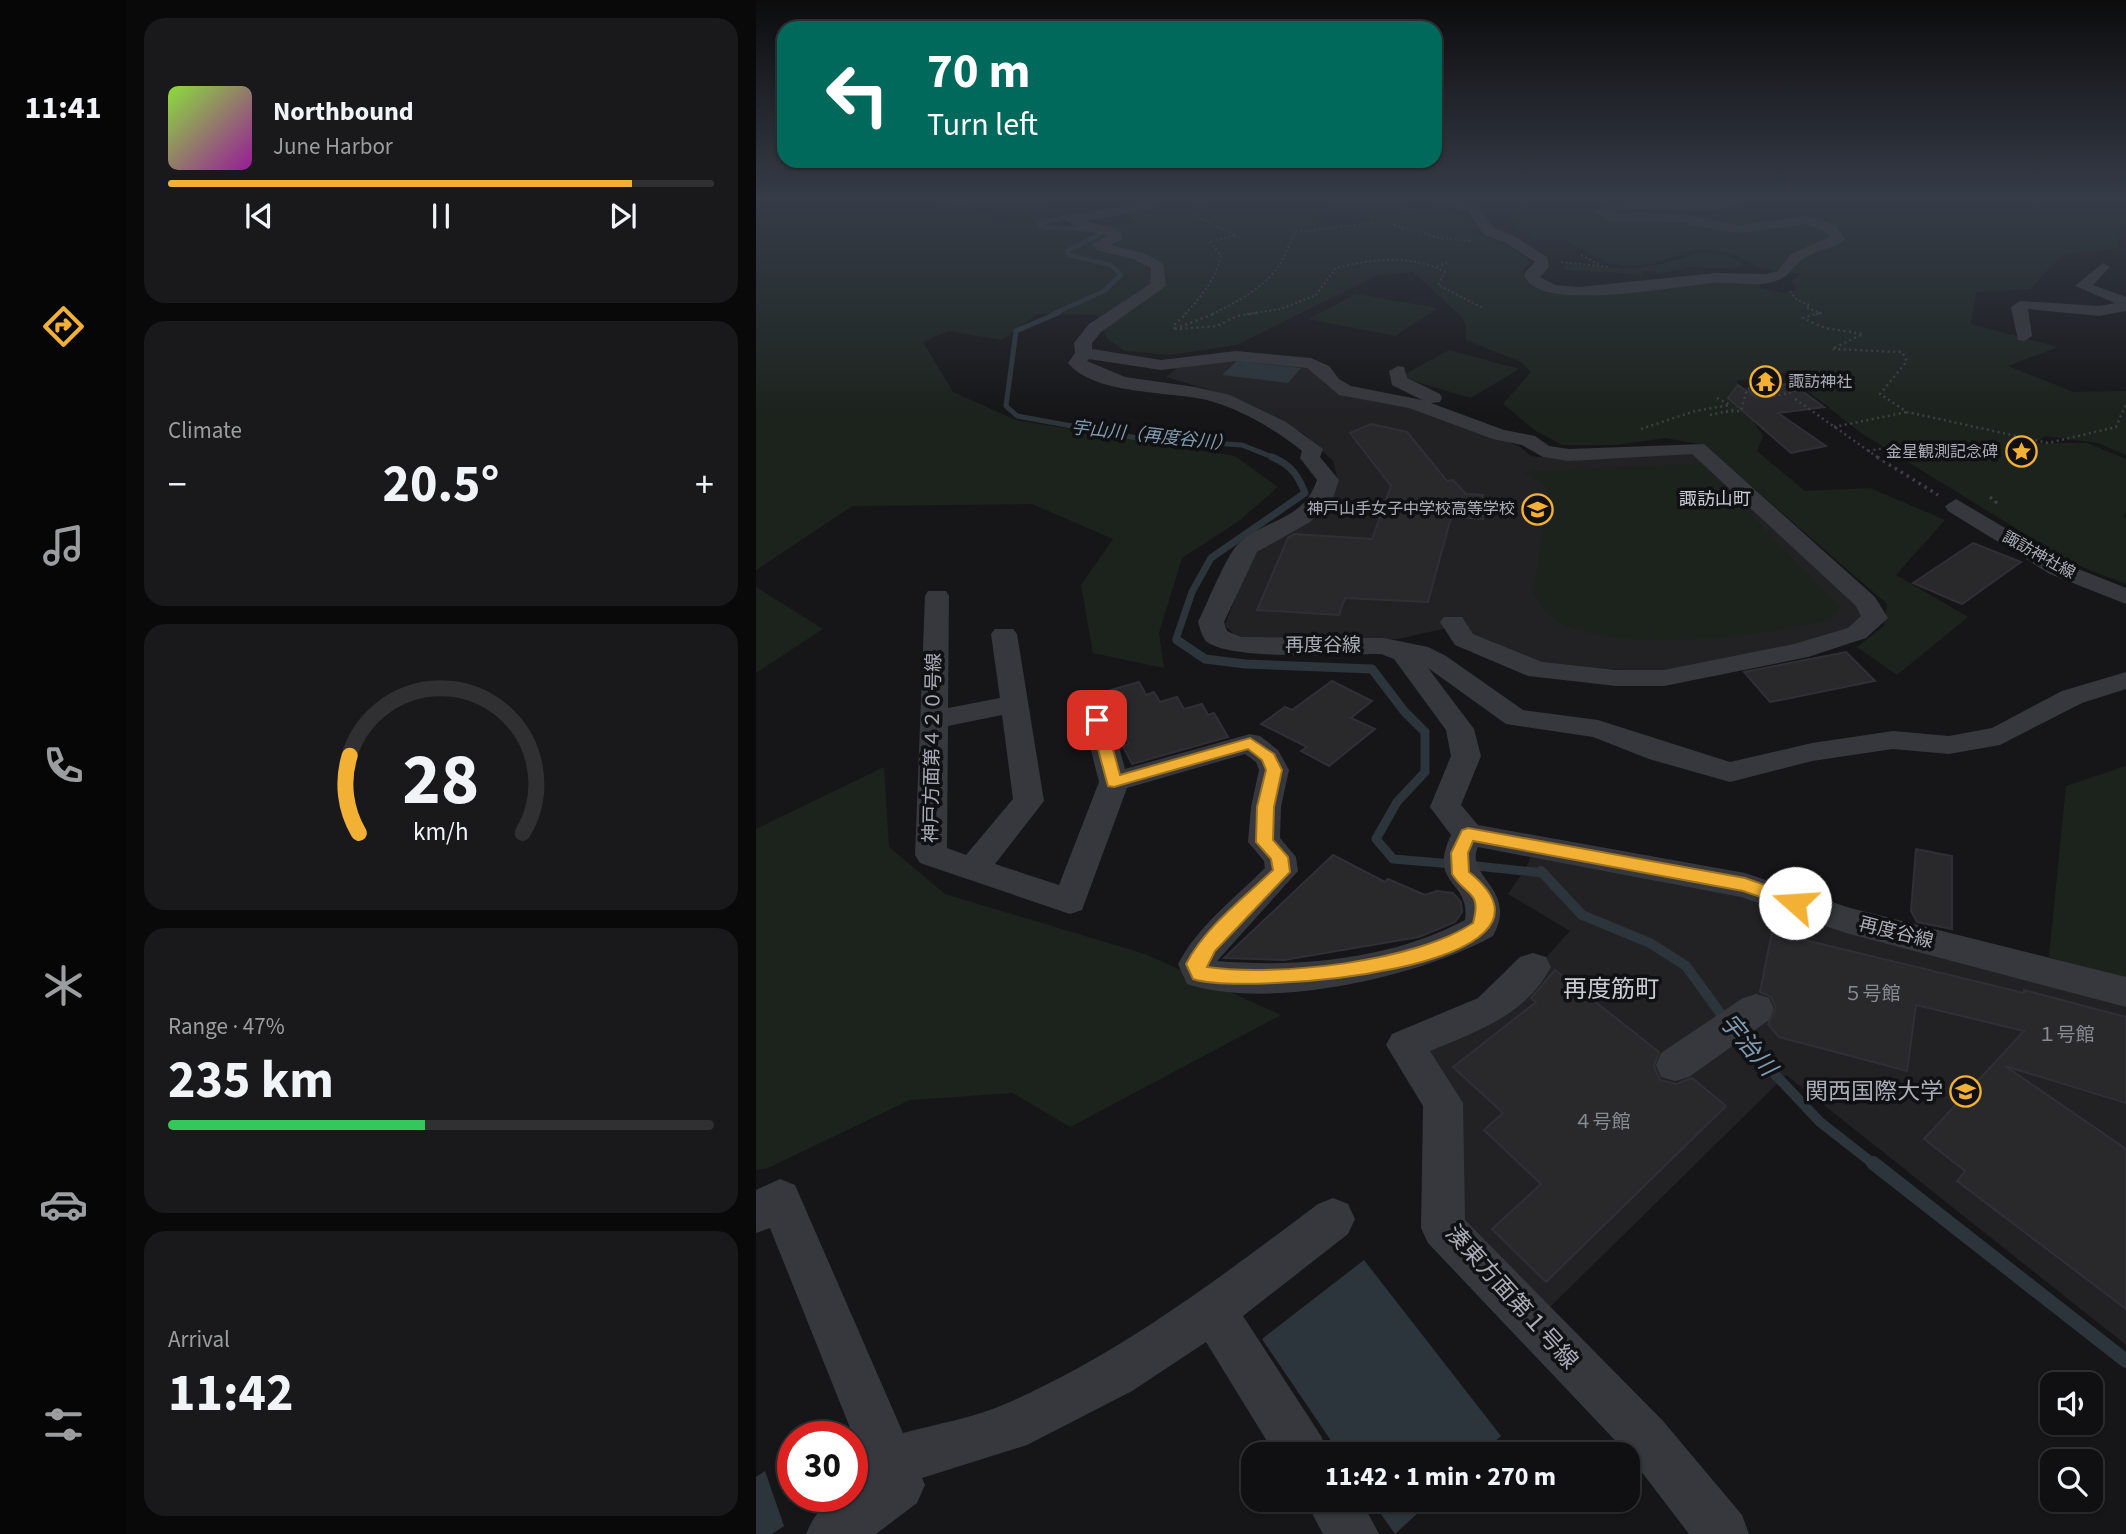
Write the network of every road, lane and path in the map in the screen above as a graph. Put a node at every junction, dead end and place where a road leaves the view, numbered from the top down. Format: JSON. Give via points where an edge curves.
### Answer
{"nodes":[{"id":1,"x":1158,"y":271,"type":"edge"},
{"id":2,"x":1220,"y":271,"type":"edge"},
{"id":3,"x":1274,"y":271,"type":"edge"},
{"id":4,"x":1333,"y":271,"type":"edge"},
{"id":5,"x":1443,"y":271,"type":"edge"},
{"id":6,"x":1537,"y":271,"type":"edge"},
{"id":7,"x":1786,"y":271,"type":"edge"},
{"id":8,"x":2101,"y":271,"type":"edge"},
{"id":9,"x":1785,"y":287,"type":"dead end"},
{"id":10,"x":2126,"y":304,"type":"edge"},
{"id":11,"x":1483,"y":308,"type":"dead end"},
{"id":12,"x":2099,"y":311,"type":"junction"},
{"id":13,"x":2059,"y":326,"type":"dead end"},
{"id":14,"x":1175,"y":329,"type":"junction"},
{"id":15,"x":2024,"y":336,"type":"dead end"},
{"id":16,"x":1084,"y":353,"type":"junction"},
{"id":17,"x":1398,"y":371,"type":"dead end"},
{"id":18,"x":1838,"y":381,"type":"dead end"},
{"id":19,"x":1717,"y":398,"type":"dead end"},
{"id":20,"x":1795,"y":398,"type":"dead end"},
{"id":21,"x":2126,"y":404,"type":"edge"},
{"id":22,"x":1730,"y":405,"type":"junction"},
{"id":23,"x":1726,"y":412,"type":"junction"},
{"id":24,"x":1907,"y":412,"type":"junction"},
{"id":25,"x":1671,"y":413,"type":"dead end"},
{"id":26,"x":1710,"y":415,"type":"dead end"},
{"id":27,"x":1676,"y":417,"type":"junction"},
{"id":28,"x":1833,"y":428,"type":"junction"},
{"id":29,"x":1633,"y":431,"type":"dead end"},
{"id":30,"x":1528,"y":440,"type":"junction"},
{"id":31,"x":1891,"y":447,"type":"dead end"},
{"id":32,"x":1866,"y":451,"type":"junction"},
{"id":33,"x":1956,"y":506,"type":"joint"},
{"id":34,"x":937,"y":596,"type":"dead end"},
{"id":35,"x":2126,"y":597,"type":"edge"},
{"id":36,"x":1453,"y":622,"type":"dead end"},
{"id":37,"x":1004,"y":634,"type":"dead end"},
{"id":38,"x":1403,"y":653,"type":"junction"},
{"id":39,"x":2126,"y":680,"type":"edge"},
{"id":40,"x":1092,"y":699,"type":"dead end"},
{"id":41,"x":1014,"y":704,"type":"junction"},
{"id":42,"x":934,"y":720,"type":"junction"},
{"id":43,"x":1114,"y":782,"type":"junction"},
{"id":44,"x":1463,"y":854,"type":"junction"},
{"id":45,"x":973,"y":869,"type":"junction"},
{"id":46,"x":1533,"y":967,"type":"dead end"},
{"id":47,"x":2126,"y":992,"type":"edge"},
{"id":48,"x":1756,"y":1009,"type":"dead end"},
{"id":49,"x":1675,"y":1065,"type":"dead end"},
{"id":50,"x":756,"y":1213,"type":"edge"},
{"id":51,"x":1333,"y":1219,"type":"dead end"},
{"id":52,"x":1213,"y":1311,"type":"junction"},
{"id":53,"x":1295,"y":1442,"type":"edge"},
{"id":54,"x":890,"y":1462,"type":"junction"},
{"id":55,"x":1339,"y":1512,"type":"edge"},
{"id":56,"x":832,"y":1534,"type":"edge"},
{"id":57,"x":1353,"y":1534,"type":"edge"},
{"id":58,"x":1723,"y":1534,"type":"edge"}],
"edges":[{"from":1,"to":16,"type":"street","via":[[1158,286],[1095,328],[1083,343]]},
{"from":2,"to":14,"type":"path"},
{"from":3,"to":14,"type":"path","via":[[1232,303]]},
{"from":4,"to":14,"type":"path","via":[[1316,295],[1281,309],[1237,316],[1217,326]]},
{"from":5,"to":11,"type":"path","via":[[1438,285]]},
{"from":6,"to":7,"type":"street","via":[[1532,274],[1539,284],[1565,292],[1716,278],[1767,279]]},
{"from":8,"to":10,"type":"street","via":[[2082,286]]},
{"from":9,"to":24,"type":"path","via":[[1797,300],[1810,305],[1806,308],[1821,313],[1803,318],[1825,328],[1863,334],[1832,349],[1902,352],[1906,361],[1880,394]]},
{"from":10,"to":12,"type":"street"},
{"from":12,"to":13,"type":"street"},
{"from":12,"to":15,"type":"street","via":[[2026,304],[2017,312]]},
{"from":16,"to":30,"type":"street","via":[[1161,365],[1236,356],[1311,363],[1346,391],[1413,403],[1500,436]]},
{"from":16,"to":38,"type":"street","name":"再度谷線","via":[[1077,363],[1094,376],[1212,396],[1296,435],[1313,449],[1310,458],[1328,480],[1322,498],[1302,517],[1247,548],[1211,622],[1216,636],[1237,645],[1384,646]]},
{"from":17,"to":30,"type":"street","via":[[1398,381],[1417,392],[1517,427]]},
{"from":18,"to":23,"type":"path","via":[[1775,396],[1754,387],[1746,389],[1741,411]]},
{"from":19,"to":22,"type":"path"},
{"from":20,"to":28,"type":"path"},
{"from":21,"to":24,"type":"path","via":[[2116,427],[2048,443]]},
{"from":22,"to":23,"type":"path","via":[[1737,409]]},
{"from":22,"to":27,"type":"path"},
{"from":23,"to":26,"type":"path"},
{"from":24,"to":28,"type":"path"},
{"from":25,"to":27,"type":"path"},
{"from":27,"to":29,"type":"path"},
{"from":28,"to":32,"type":"path"},
{"from":30,"to":36,"type":"street","via":[[1543,451],[1569,456],[1697,448],[1866,602],[1875,618],[1857,633],[1799,651],[1664,678],[1537,670],[1464,639]]},
{"from":31,"to":32,"type":"path"},
{"from":32,"to":33,"type":"path"},
{"from":33,"to":35,"type":"street","name":"諏訪神社線","via":[[2058,569]]},
{"from":34,"to":42,"type":"street","name":"神戸方面第４２０号線"},
{"from":37,"to":41,"type":"street"},
{"from":38,"to":39,"type":"street","via":[[1419,653],[1437,662],[1516,718],[1598,729],[1730,772],[1812,752],[1893,740],[1950,745],[2000,736],[2072,697]]},
{"from":38,"to":44,"type":"street","via":[[1460,729],[1466,756],[1445,807]]},
{"from":40,"to":43,"type":"street"},
{"from":41,"to":42,"type":"street"},
{"from":41,"to":45,"type":"street","via":[[1029,801]]},
{"from":42,"to":45,"type":"street","name":"神戸方面第４２０号線","via":[[931,855]]},
{"from":43,"to":44,"type":"street","via":[[1250,743],[1268,757],[1274,770],[1264,842],[1280,857],[1282,872],[1208,946],[1196,964],[1200,974],[1325,973],[1420,955],[1459,942],[1481,927],[1486,907]]},
{"from":43,"to":45,"type":"street","name":"神戸方面第４２０号線","via":[[1070,901]]},
{"from":44,"to":47,"type":"street","name":"再度谷線","via":[[1745,885],[1846,920]]},
{"from":46,"to":58,"type":"street","name":"湊東方面第１号線","via":[[1491,1009],[1405,1045],[1443,1103],[1443,1228],[1645,1439]]},
{"from":48,"to":49,"type":"street"},
{"from":50,"to":54,"type":"street","via":[[780,1199]]},
{"from":51,"to":52,"type":"street"},
{"from":52,"to":53,"type":"street"},
{"from":52,"to":54,"type":"street","via":[[1115,1374],[1010,1429]]},
{"from":54,"to":56,"type":"street","via":[[899,1485]]},
{"from":55,"to":57,"type":"street"}]}
